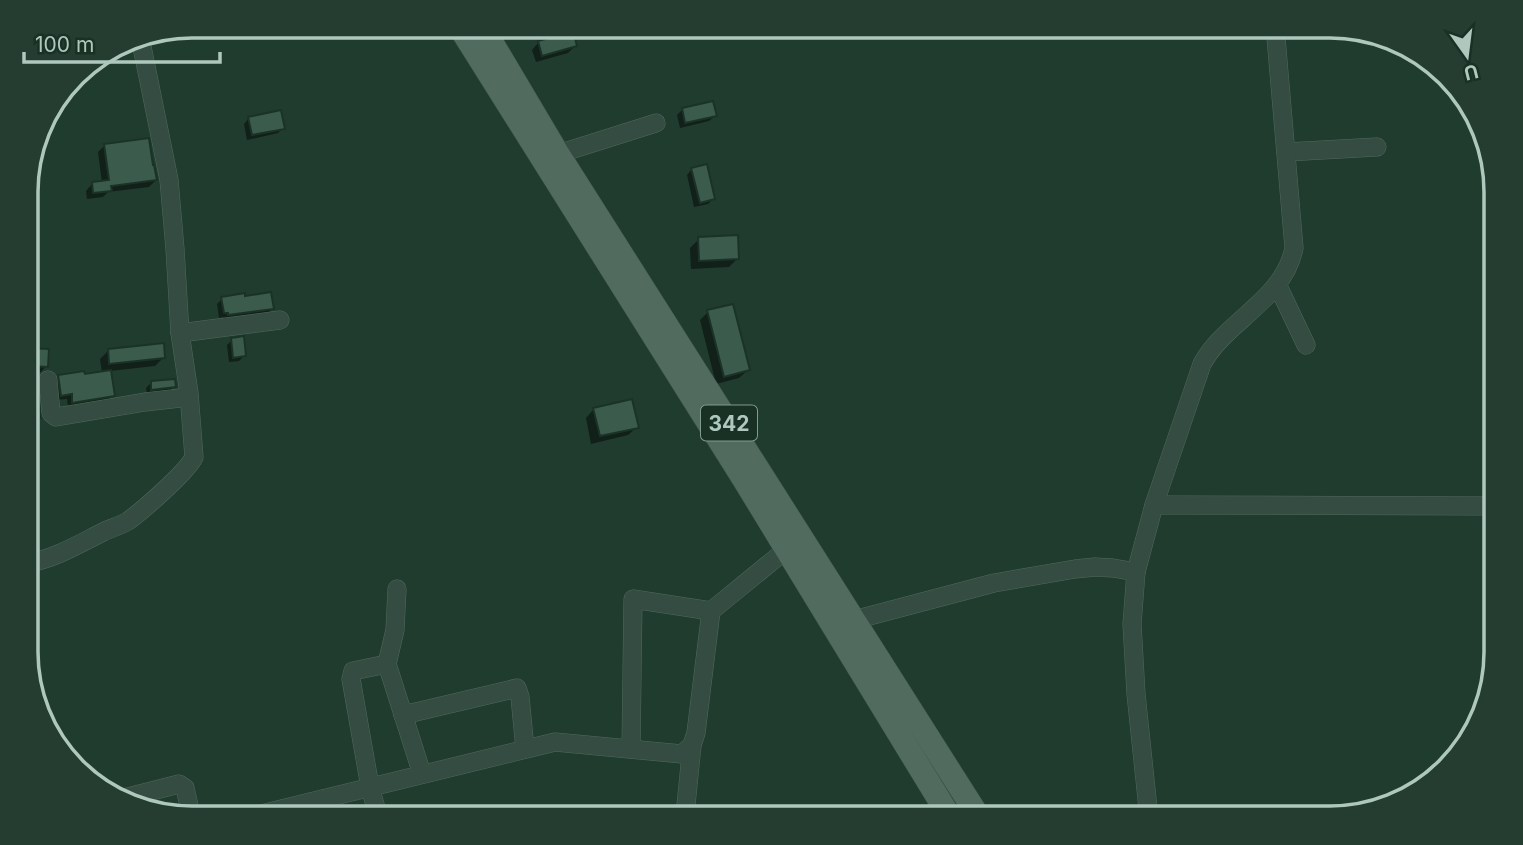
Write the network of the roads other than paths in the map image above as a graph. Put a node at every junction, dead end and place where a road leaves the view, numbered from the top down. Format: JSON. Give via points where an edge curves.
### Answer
{"nodes":[{"id":1,"x":467,"y":38,"type":"edge"},
{"id":2,"x":489,"y":38,"type":"edge"},
{"id":3,"x":1276,"y":38,"type":"edge"},
{"id":4,"x":142,"y":47,"type":"edge"},
{"id":5,"x":656,"y":123,"type":"dead end"},
{"id":6,"x":1377,"y":147,"type":"dead end"},
{"id":7,"x":1286,"y":152,"type":"junction"},
{"id":8,"x":558,"y":154,"type":"junction"},
{"id":9,"x":1277,"y":284,"type":"junction"},
{"id":10,"x":280,"y":320,"type":"dead end"},
{"id":11,"x":180,"y":333,"type":"junction"},
{"id":12,"x":1306,"y":345,"type":"dead end"},
{"id":13,"x":48,"y":380,"type":"dead end"},
{"id":14,"x":189,"y":397,"type":"junction"},
{"id":15,"x":1154,"y":505,"type":"junction"},
{"id":16,"x":1484,"y":506,"type":"edge"},
{"id":17,"x":787,"y":549,"type":"junction"},
{"id":18,"x":38,"y":561,"type":"edge"},
{"id":19,"x":1136,"y":572,"type":"junction"},
{"id":20,"x":397,"y":589,"type":"dead end"},
{"id":21,"x":710,"y":611,"type":"junction"},
{"id":22,"x":854,"y":620,"type":"junction"},
{"id":23,"x":387,"y":664,"type":"junction"},
{"id":24,"x":403,"y":715,"type":"junction"},
{"id":25,"x":692,"y":745,"type":"junction"},
{"id":26,"x":525,"y":749,"type":"junction"},
{"id":27,"x":631,"y":749,"type":"junction"},
{"id":28,"x":422,"y":774,"type":"junction"},
{"id":29,"x":370,"y":787,"type":"junction"},
{"id":30,"x":134,"y":795,"type":"edge"},
{"id":31,"x":323,"y":799,"type":"junction"},
{"id":32,"x":189,"y":806,"type":"edge"},
{"id":33,"x":295,"y":806,"type":"edge"},
{"id":34,"x":324,"y":806,"type":"edge"},
{"id":35,"x":375,"y":806,"type":"edge"},
{"id":36,"x":686,"y":806,"type":"edge"},
{"id":37,"x":944,"y":806,"type":"edge"},
{"id":38,"x":972,"y":806,"type":"edge"},
{"id":39,"x":1148,"y":806,"type":"edge"}],
"edges":[{"from":1,"to":17,"type":"main road","number":"342"},
{"from":2,"to":8,"type":"main road","number":"342"},
{"from":3,"to":7,"type":"street"},
{"from":4,"to":11,"type":"street","via":[[169,180]]},
{"from":5,"to":8,"type":"street"},
{"from":6,"to":7,"type":"street"},
{"from":7,"to":9,"type":"street","via":[[1294,248]]},
{"from":8,"to":22,"type":"main road","number":"342"},
{"from":9,"to":12,"type":"street"},
{"from":9,"to":15,"type":"street","via":[[1208,353]]},
{"from":10,"to":11,"type":"street"},
{"from":11,"to":14,"type":"street"},
{"from":13,"to":14,"type":"street","via":[[51,413],[56,417]]},
{"from":14,"to":18,"type":"street","via":[[194,457],[180,475],[127,522]]},
{"from":15,"to":16,"type":"street"},
{"from":15,"to":19,"type":"street"},
{"from":17,"to":21,"type":"street"},
{"from":17,"to":37,"type":"main road","number":"342"},
{"from":19,"to":22,"type":"street","via":[[1075,569],[994,583]]},
{"from":19,"to":39,"type":"street","via":[[1132,624]]},
{"from":20,"to":23,"type":"street"},
{"from":21,"to":25,"type":"street"},
{"from":21,"to":27,"type":"street","via":[[633,599]]},
{"from":22,"to":38,"type":"main road","number":"342"},
{"from":23,"to":24,"type":"street"},
{"from":23,"to":29,"type":"street","via":[[353,671],[351,679]]},
{"from":24,"to":26,"type":"street","via":[[517,688]]},
{"from":24,"to":28,"type":"street"},
{"from":25,"to":27,"type":"street","via":[[682,754]]},
{"from":25,"to":36,"type":"street"},
{"from":26,"to":27,"type":"street","via":[[555,742]]},
{"from":26,"to":28,"type":"street"},
{"from":28,"to":29,"type":"street"},
{"from":29,"to":31,"type":"street"},
{"from":29,"to":35,"type":"street"},
{"from":30,"to":32,"type":"street","via":[[179,784],[185,788]]},
{"from":31,"to":33,"type":"street"},
{"from":31,"to":34,"type":"street"}]}
